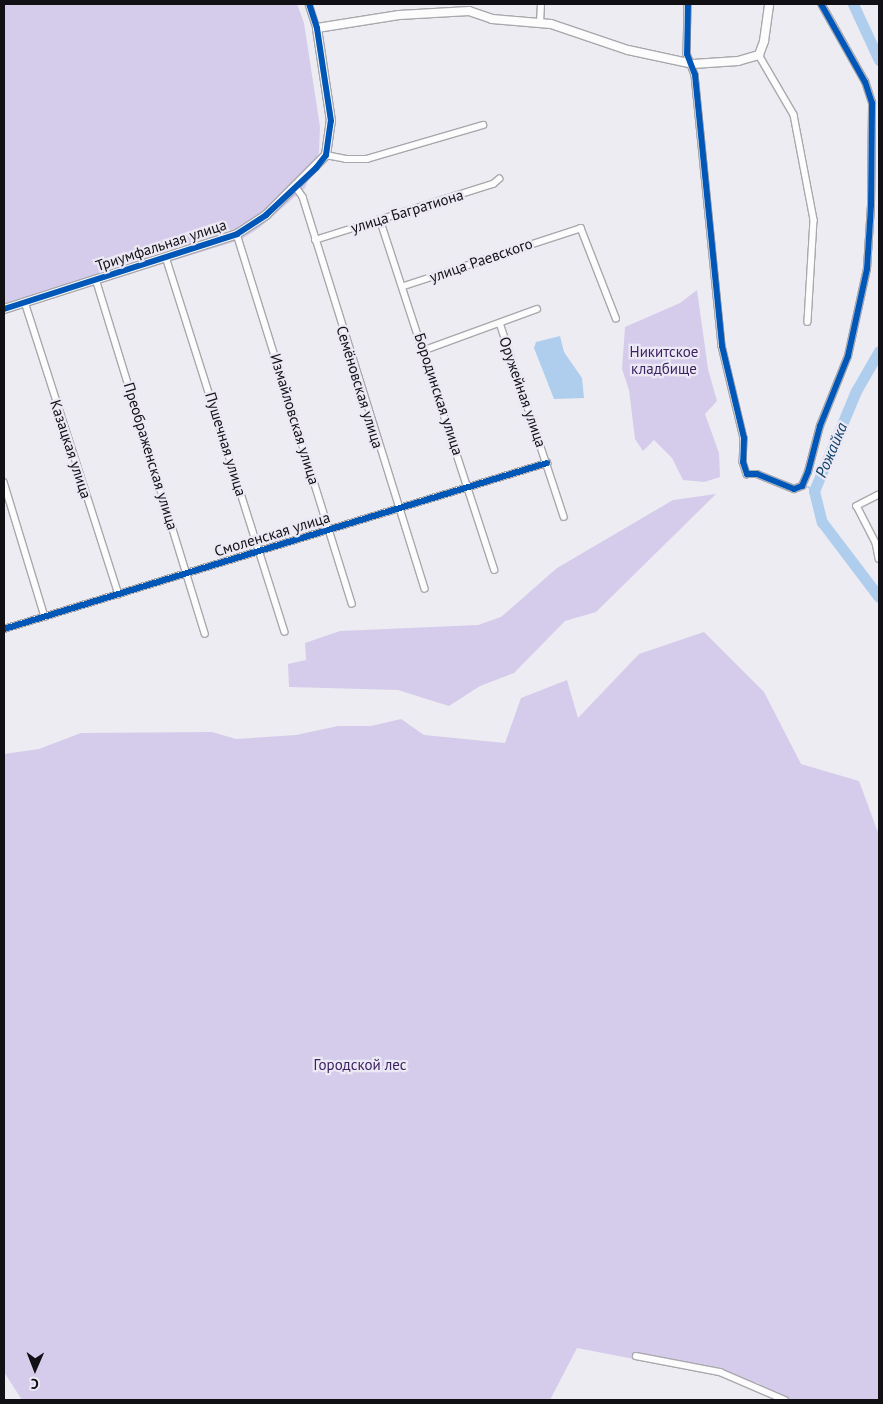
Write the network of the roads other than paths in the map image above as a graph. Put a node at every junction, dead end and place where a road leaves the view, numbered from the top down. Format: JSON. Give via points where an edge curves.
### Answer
{"nodes":[{"id":1,"x":309,"y":4,"type":"edge"},
{"id":2,"x":541,"y":4,"type":"edge"},
{"id":3,"x":688,"y":4,"type":"edge"},
{"id":4,"x":769,"y":4,"type":"edge"},
{"id":5,"x":821,"y":4,"type":"edge"},
{"id":6,"x":540,"y":23,"type":"junction"},
{"id":7,"x":317,"y":28,"type":"junction"},
{"id":8,"x":759,"y":55,"type":"junction"},
{"id":9,"x":693,"y":64,"type":"junction"},
{"id":10,"x":483,"y":125,"type":"dead end"},
{"id":11,"x":326,"y":155,"type":"junction"},
{"id":12,"x":498,"y":179,"type":"dead end"},
{"id":13,"x":296,"y":187,"type":"junction"},
{"id":14,"x":380,"y":219,"type":"junction"},
{"id":15,"x":237,"y":234,"type":"junction"},
{"id":16,"x":315,"y":240,"type":"junction"},
{"id":17,"x":166,"y":257,"type":"junction"},
{"id":18,"x":96,"y":279,"type":"junction"},
{"id":19,"x":404,"y":286,"type":"junction"},
{"id":20,"x":25,"y":302,"type":"junction"},
{"id":21,"x":4,"y":308,"type":"edge"},
{"id":22,"x":536,"y":308,"type":"dead end"},
{"id":23,"x":616,"y":318,"type":"dead end"},
{"id":24,"x":808,"y":322,"type":"dead end"},
{"id":25,"x":500,"y":323,"type":"junction"},
{"id":26,"x":425,"y":350,"type":"junction"},
{"id":27,"x":547,"y":463,"type":"junction"},
{"id":28,"x":4,"y":482,"type":"edge"},
{"id":29,"x":469,"y":487,"type":"junction"},
{"id":30,"x":879,"y":495,"type":"edge"},
{"id":31,"x":398,"y":509,"type":"junction"},
{"id":32,"x":564,"y":517,"type":"dead end"},
{"id":33,"x":329,"y":530,"type":"junction"},
{"id":34,"x":259,"y":551,"type":"junction"},
{"id":35,"x":879,"y":560,"type":"edge"},
{"id":36,"x":496,"y":570,"type":"dead end"},
{"id":37,"x":187,"y":573,"type":"junction"},
{"id":38,"x":425,"y":588,"type":"dead end"},
{"id":39,"x":119,"y":594,"type":"junction"},
{"id":40,"x":352,"y":604,"type":"dead end"},
{"id":41,"x":45,"y":617,"type":"junction"},
{"id":42,"x":4,"y":629,"type":"edge"},
{"id":43,"x":285,"y":632,"type":"dead end"},
{"id":44,"x":205,"y":634,"type":"dead end"},
{"id":45,"x":636,"y":1356,"type":"dead end"},
{"id":46,"x":785,"y":1400,"type":"edge"}],
"edges":[{"from":1,"to":7,"type":"street"},
{"from":2,"to":6,"type":"street"},
{"from":3,"to":9,"type":"street","via":[[687,54]]},
{"from":4,"to":8,"type":"street"},
{"from":5,"to":9,"type":"street","via":[[865,82],[872,103],[871,205],[867,270],[848,356],[820,426],[805,479],[802,486],[794,489],[757,474],[747,474],[743,462],[744,438],[722,346]]},
{"from":6,"to":7,"type":"street","via":[[492,19],[469,11],[448,10]]},
{"from":6,"to":9,"type":"street","via":[[628,50]]},
{"from":7,"to":11,"type":"street","via":[[331,122]]},
{"from":8,"to":9,"type":"street","via":[[738,61]]},
{"from":8,"to":24,"type":"street","via":[[794,115],[814,220]]},
{"from":10,"to":11,"type":"street","via":[[367,159]]},
{"from":11,"to":13,"type":"street","name":"Триумфальная улица"},
{"from":12,"to":14,"type":"street","name":"улица Багратиона","via":[[493,184]]},
{"from":13,"to":15,"type":"street","name":"Триумфальная улица"},
{"from":13,"to":16,"type":"street","name":"Семёновская улица","via":[[303,197]]},
{"from":14,"to":16,"type":"street","name":"улица Багратиона"},
{"from":14,"to":19,"type":"street","name":"Бородинская улица"},
{"from":15,"to":17,"type":"street","name":"Триумфальная улица"},
{"from":15,"to":33,"type":"street","name":"Измайловская улица"},
{"from":16,"to":31,"type":"street","name":"Семёновская улица"},
{"from":17,"to":18,"type":"street","name":"Триумфальная улица"},
{"from":17,"to":34,"type":"street","name":"Пушечная улица"},
{"from":18,"to":20,"type":"street","name":"Триумфальная улица"},
{"from":18,"to":37,"type":"street","name":"Преображенская улица"},
{"from":19,"to":23,"type":"street","name":"улица Раевского","via":[[581,228]]},
{"from":19,"to":26,"type":"street","name":"Бородинская улица"},
{"from":20,"to":21,"type":"street","name":"Триумфальная улица"},
{"from":20,"to":39,"type":"street","name":"Казацкая улица"},
{"from":22,"to":25,"type":"street"},
{"from":25,"to":26,"type":"street"},
{"from":25,"to":27,"type":"street","name":"Оружейная улица"},
{"from":26,"to":29,"type":"street","name":"Бородинская улица"},
{"from":27,"to":29,"type":"street","name":"Смоленская улица"},
{"from":27,"to":32,"type":"street","name":"Оружейная улица"},
{"from":28,"to":41,"type":"street"},
{"from":29,"to":31,"type":"street","name":"Смоленская улица"},
{"from":29,"to":36,"type":"street","name":"Бородинская улица"},
{"from":30,"to":35,"type":"street","via":[[857,506],[876,543]]},
{"from":31,"to":33,"type":"street","name":"Смоленская улица"},
{"from":31,"to":38,"type":"street","name":"Семёновская улица"},
{"from":33,"to":34,"type":"street","name":"Смоленская улица"},
{"from":33,"to":40,"type":"street","name":"Измайловская улица"},
{"from":34,"to":37,"type":"street","name":"Смоленская улица"},
{"from":34,"to":43,"type":"street","name":"Пушечная улица"},
{"from":37,"to":39,"type":"street","name":"Смоленская улица"},
{"from":37,"to":44,"type":"street","name":"Преображенская улица"},
{"from":39,"to":41,"type":"street","name":"Смоленская улица"},
{"from":41,"to":42,"type":"street","name":"Смоленская улица"},
{"from":45,"to":46,"type":"street","via":[[720,1372]]}]}
